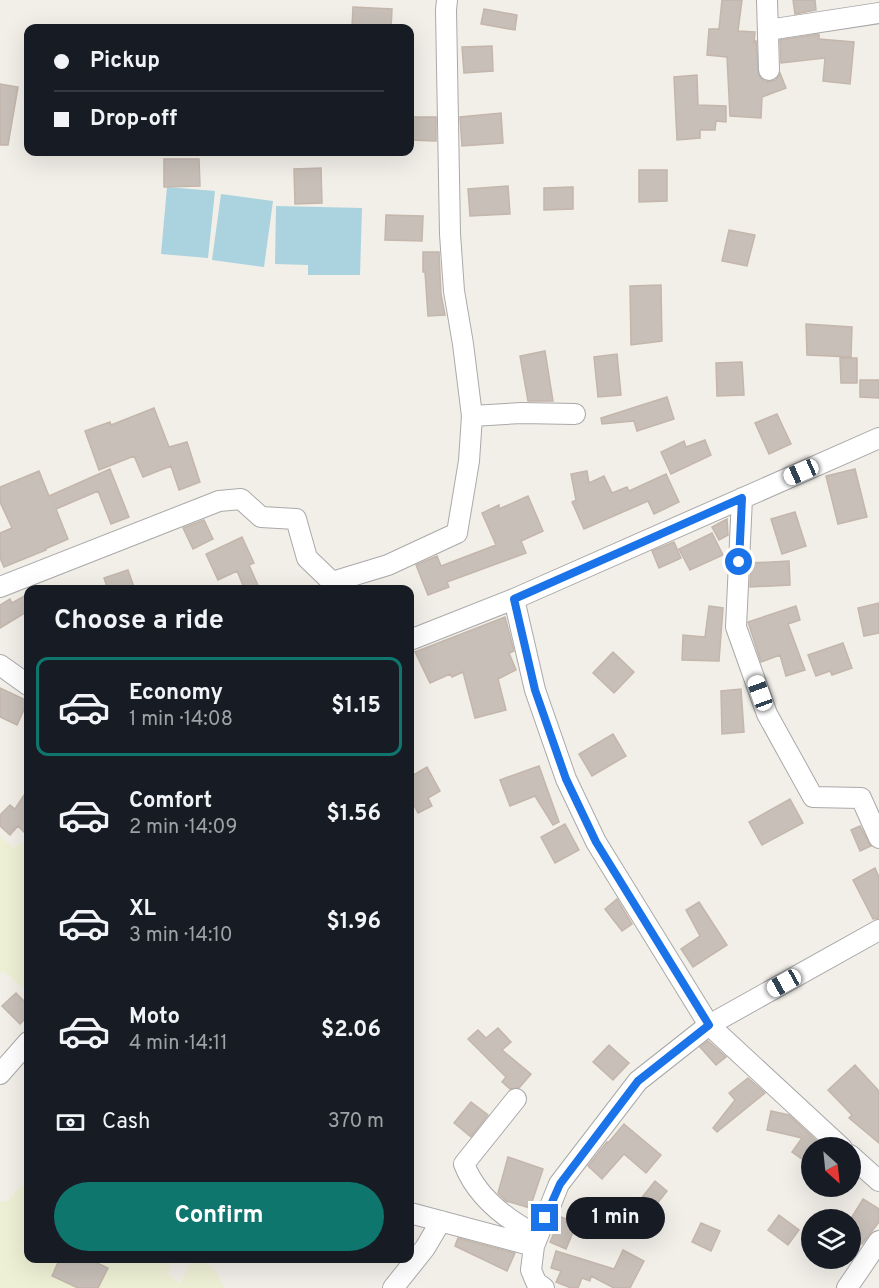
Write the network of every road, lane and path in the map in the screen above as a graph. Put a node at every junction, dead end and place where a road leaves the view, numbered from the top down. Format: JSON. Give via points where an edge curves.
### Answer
{"nodes":[{"id":1,"x":447,"y":0,"type":"edge"},
{"id":2,"x":767,"y":0,"type":"edge"},
{"id":3,"x":879,"y":13,"type":"edge"},
{"id":4,"x":768,"y":30,"type":"junction"},
{"id":5,"x":769,"y":70,"type":"dead end"},
{"id":6,"x":575,"y":414,"type":"dead end"},
{"id":7,"x":472,"y":416,"type":"junction"},
{"id":8,"x":879,"y":438,"type":"edge"},
{"id":9,"x":742,"y":498,"type":"junction"},
{"id":10,"x":0,"y":587,"type":"edge"},
{"id":11,"x":514,"y":599,"type":"junction"},
{"id":12,"x":414,"y":638,"type":"edge"},
{"id":13,"x":0,"y":665,"type":"edge"},
{"id":14,"x":24,"y":682,"type":"edge"},
{"id":15,"x":879,"y":838,"type":"edge"},
{"id":16,"x":879,"y":930,"type":"edge"},
{"id":17,"x":709,"y":1025,"type":"junction"},
{"id":18,"x":24,"y":1047,"type":"edge"},
{"id":19,"x":0,"y":1074,"type":"edge"},
{"id":20,"x":516,"y":1099,"type":"dead end"},
{"id":21,"x":830,"y":1137,"type":"edge"},
{"id":22,"x":861,"y":1165,"type":"edge"},
{"id":23,"x":879,"y":1181,"type":"edge"},
{"id":24,"x":414,"y":1214,"type":"edge"},
{"id":25,"x":441,"y":1221,"type":"junction"},
{"id":26,"x":536,"y":1241,"type":"junction"},
{"id":27,"x":879,"y":1241,"type":"edge"},
{"id":28,"x":414,"y":1261,"type":"edge"},
{"id":29,"x":412,"y":1263,"type":"edge"},
{"id":30,"x":393,"y":1288,"type":"edge"},
{"id":31,"x":544,"y":1288,"type":"edge"},
{"id":32,"x":847,"y":1288,"type":"edge"}],
"edges":[{"from":1,"to":7,"type":"street","via":[[450,234]]},
{"from":2,"to":4,"type":"street"},
{"from":3,"to":4,"type":"street"},
{"from":4,"to":5,"type":"street"},
{"from":6,"to":7,"type":"street"},
{"from":7,"to":10,"type":"street","via":[[457,533],[388,565],[332,582],[307,558],[296,519],[261,517],[241,499],[219,501]]},
{"from":8,"to":9,"type":"street"},
{"from":9,"to":11,"type":"street"},
{"from":9,"to":15,"type":"street","via":[[736,627],[768,714],[813,797],[861,798]]},
{"from":11,"to":12,"type":"street"},
{"from":11,"to":17,"type":"street","via":[[535,690],[566,779],[596,842]]},
{"from":13,"to":14,"type":"street"},
{"from":16,"to":17,"type":"street"},
{"from":17,"to":21,"type":"street"},
{"from":17,"to":26,"type":"street","via":[[638,1081],[560,1184]]},
{"from":18,"to":19,"type":"street"},
{"from":20,"to":26,"type":"street","via":[[464,1164],[469,1178],[490,1203]]},
{"from":22,"to":23,"type":"street"},
{"from":24,"to":25,"type":"street"},
{"from":25,"to":26,"type":"street"},
{"from":25,"to":28,"type":"street"},
{"from":26,"to":31,"type":"street","via":[[531,1270]]},
{"from":27,"to":32,"type":"street"},
{"from":29,"to":30,"type":"street"}]}
